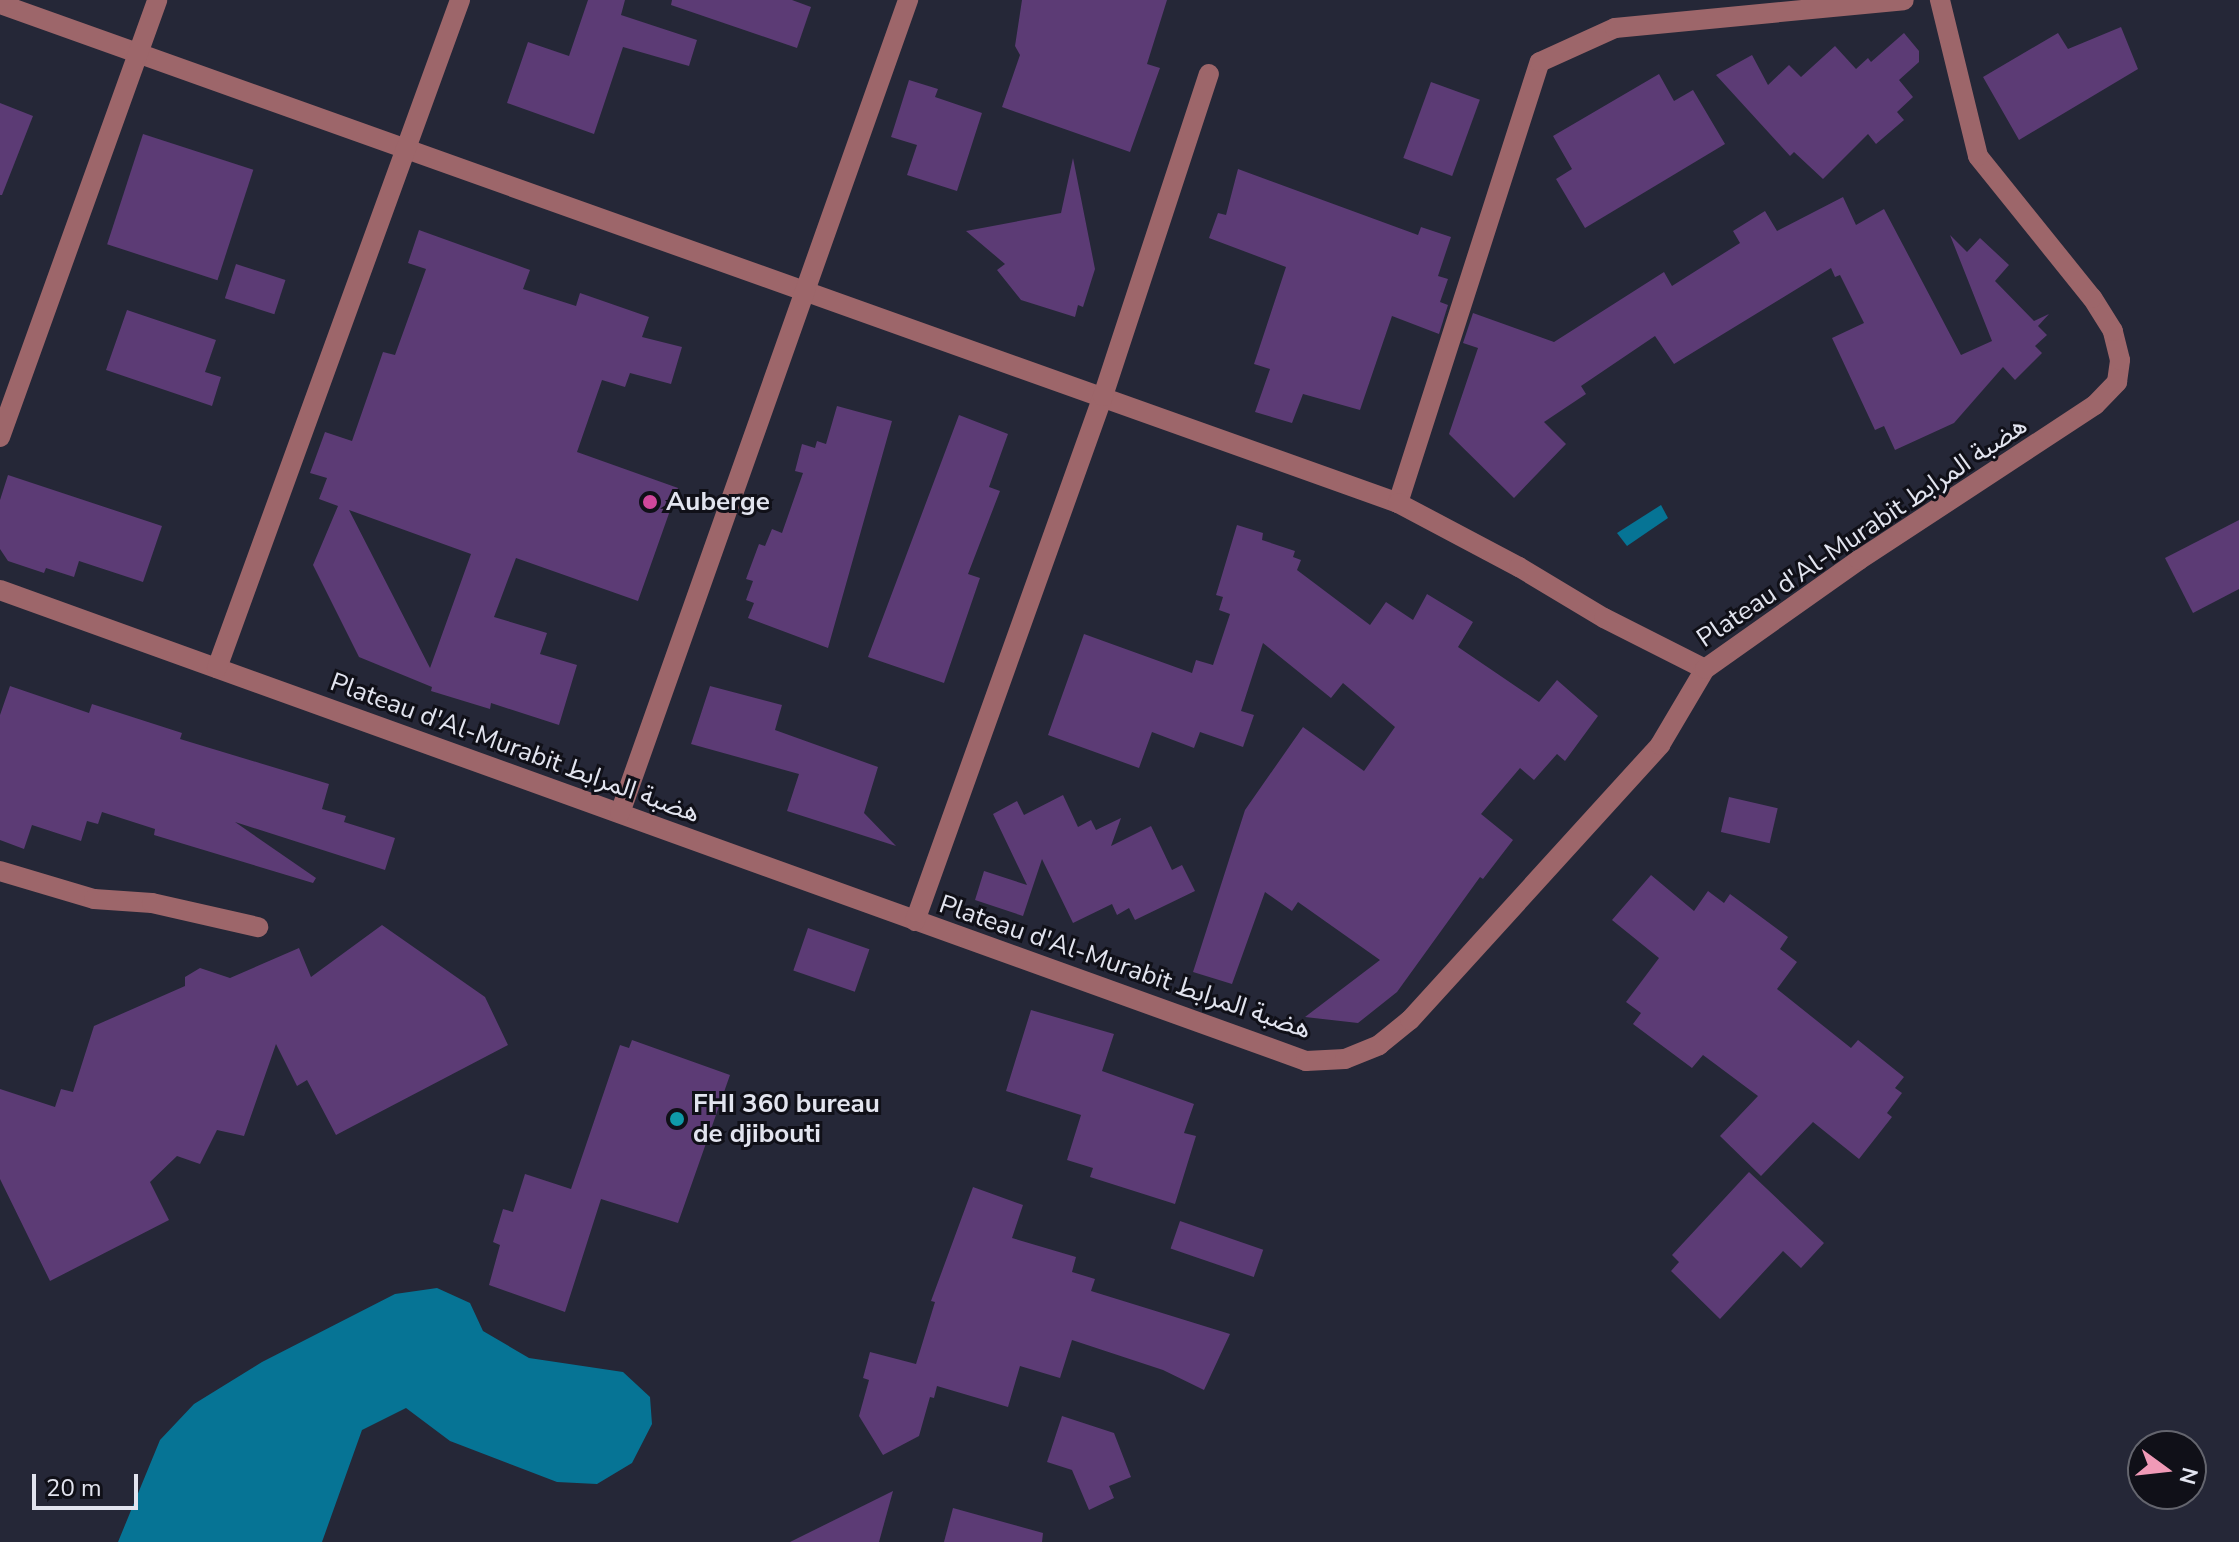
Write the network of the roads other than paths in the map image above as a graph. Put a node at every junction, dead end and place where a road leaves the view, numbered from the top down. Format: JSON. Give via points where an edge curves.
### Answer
{"nodes":[{"id":1,"x":157,"y":0,"type":"edge"},
{"id":2,"x":460,"y":0,"type":"edge"},
{"id":3,"x":908,"y":0,"type":"edge"},
{"id":4,"x":1904,"y":0,"type":"edge"},
{"id":5,"x":1940,"y":0,"type":"edge"},
{"id":6,"x":0,"y":4,"type":"edge"},
{"id":7,"x":138,"y":53,"type":"junction"},
{"id":8,"x":1209,"y":74,"type":"dead end"},
{"id":9,"x":408,"y":149,"type":"junction"},
{"id":10,"x":804,"y":290,"type":"junction"},
{"id":11,"x":1103,"y":396,"type":"junction"},
{"id":12,"x":0,"y":437,"type":"edge"},
{"id":13,"x":1398,"y":503,"type":"junction"},
{"id":14,"x":0,"y":590,"type":"edge"},
{"id":15,"x":217,"y":668,"type":"junction"},
{"id":16,"x":1705,"y":669,"type":"junction"},
{"id":17,"x":620,"y":813,"type":"junction"},
{"id":18,"x":0,"y":871,"type":"edge"},
{"id":19,"x":915,"y":921,"type":"junction"},
{"id":20,"x":258,"y":927,"type":"dead end"}],
"edges":[{"from":1,"to":7,"type":"street"},
{"from":2,"to":9,"type":"street"},
{"from":3,"to":10,"type":"street"},
{"from":4,"to":13,"type":"street","via":[[1615,28],[1540,62]]},
{"from":5,"to":16,"type":"street","name":"Plateau d'Al-Murabit هضبة المرابط","via":[[1978,156],[2113,331],[2120,360],[2117,382],[2095,405]]},
{"from":6,"to":7,"type":"street"},
{"from":7,"to":9,"type":"street"},
{"from":7,"to":12,"type":"street"},
{"from":8,"to":11,"type":"street"},
{"from":9,"to":10,"type":"street"},
{"from":9,"to":15,"type":"street"},
{"from":10,"to":11,"type":"street"},
{"from":10,"to":17,"type":"street"},
{"from":11,"to":13,"type":"street"},
{"from":11,"to":19,"type":"street"},
{"from":13,"to":16,"type":"street"},
{"from":14,"to":15,"type":"street","name":"Plateau d'Al-Murabit هضبة المرابط"},
{"from":15,"to":17,"type":"street","name":"Plateau d'Al-Murabit هضبة المرابط"},
{"from":16,"to":19,"type":"street","name":"Plateau d'Al-Murabit هضبة المرابط","via":[[1660,745],[1410,1020],[1379,1045],[1345,1059],[1306,1061]]},
{"from":17,"to":19,"type":"street","name":"Plateau d'Al-Murabit هضبة المرابط"},
{"from":18,"to":20,"type":"street","via":[[94,899],[152,903]]}]}
